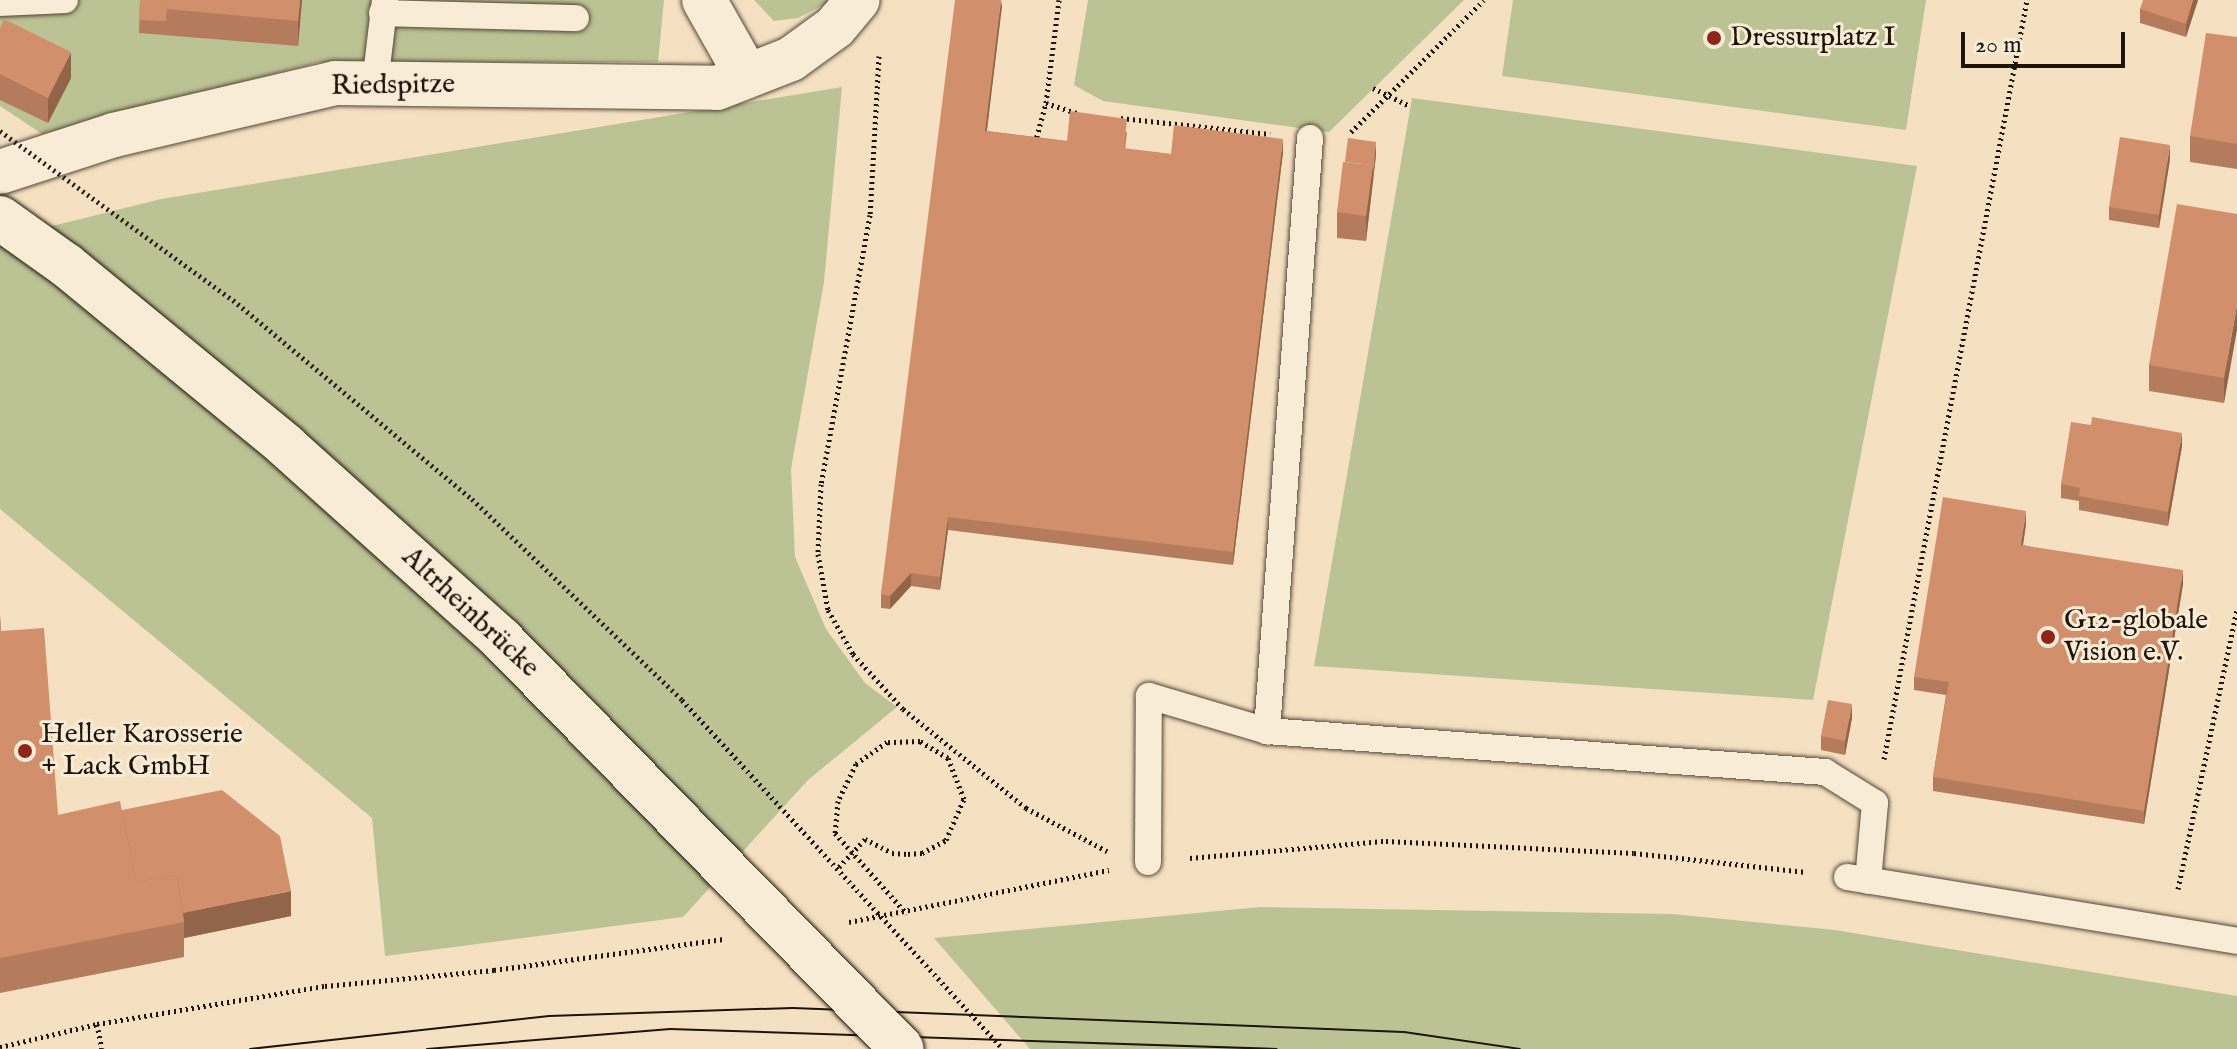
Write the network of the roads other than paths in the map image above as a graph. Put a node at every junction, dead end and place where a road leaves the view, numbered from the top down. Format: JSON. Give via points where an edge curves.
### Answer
{"nodes":[{"id":1,"x":65,"y":0,"type":"edge"},
{"id":2,"x":704,"y":0,"type":"edge"},
{"id":3,"x":858,"y":0,"type":"edge"},
{"id":4,"x":0,"y":3,"type":"edge"},
{"id":5,"x":384,"y":6,"type":"edge"},
{"id":6,"x":576,"y":18,"type":"dead end"},
{"id":7,"x":747,"y":76,"type":"junction"},
{"id":8,"x":375,"y":84,"type":"junction"},
{"id":9,"x":1310,"y":138,"type":"road end"},
{"id":10,"x":0,"y":172,"type":"edge"},
{"id":11,"x":0,"y":218,"type":"edge"},
{"id":12,"x":1267,"y":731,"type":"junction"},
{"id":13,"x":1140,"y":863,"type":"road end"},
{"id":14,"x":2237,"y":941,"type":"edge"},
{"id":15,"x":902,"y":1049,"type":"edge"}],
"edges":[{"from":1,"to":4,"type":"lane"},
{"from":2,"to":7,"type":"main road"},
{"from":3,"to":7,"type":"main road","name":"Riedspitze","via":[[835,27],[791,59]]},
{"from":5,"to":6,"type":"lane"},
{"from":5,"to":8,"type":"lane"},
{"from":7,"to":8,"type":"main road","name":"Riedspitze","via":[[717,88]]},
{"from":8,"to":10,"type":"main road","name":"Riedspitze","via":[[335,83],[114,135]]},
{"from":9,"to":12,"type":"lane"},
{"from":11,"to":15,"type":"main road","name":"Altrheinbrücke","bridge":true,"via":[[66,265],[286,446],[501,639]]},
{"from":12,"to":13,"type":"lane","via":[[1149,696]]},
{"from":12,"to":14,"type":"lane","via":[[1825,772],[1875,803],[1858,879]]}]}
